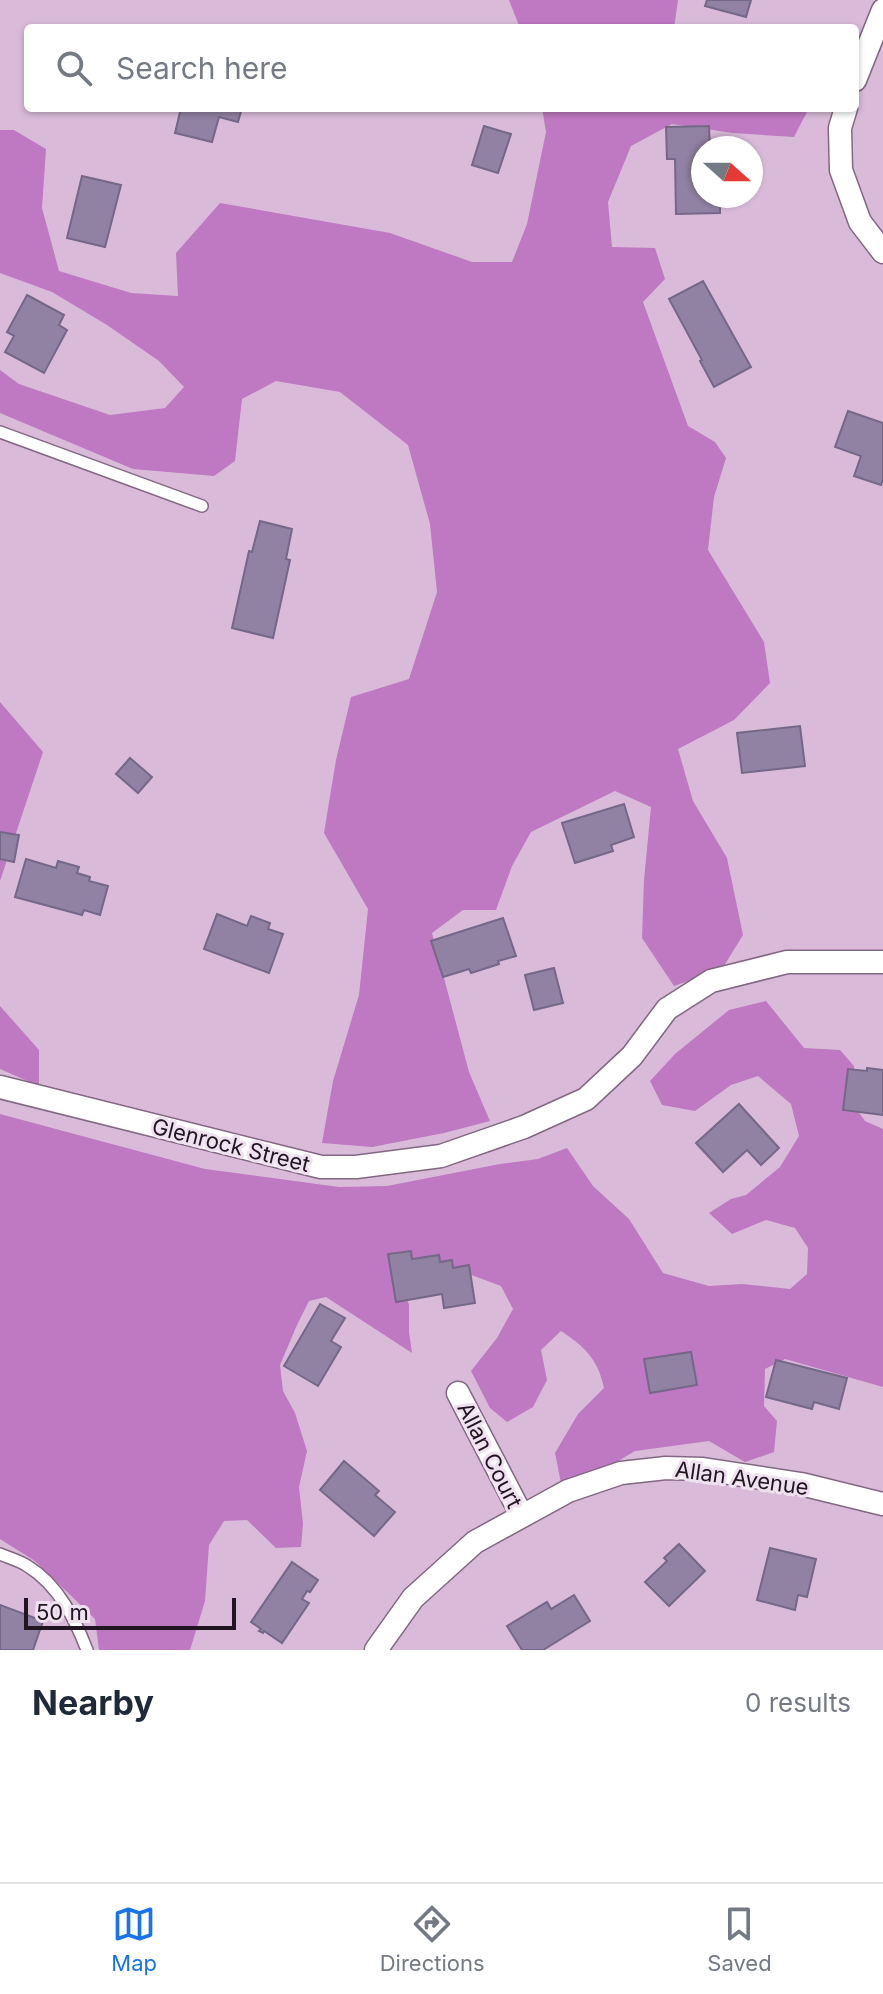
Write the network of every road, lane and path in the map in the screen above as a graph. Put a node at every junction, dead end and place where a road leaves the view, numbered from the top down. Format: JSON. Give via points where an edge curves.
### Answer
{"nodes":[{"id":1,"x":883,"y":10,"type":"edge"},
{"id":2,"x":859,"y":70,"type":"edge"},
{"id":3,"x":845,"y":112,"type":"edge"},
{"id":4,"x":883,"y":252,"type":"edge"},
{"id":5,"x":0,"y":432,"type":"edge"},
{"id":6,"x":202,"y":506,"type":"dead end"},
{"id":7,"x":883,"y":962,"type":"edge"},
{"id":8,"x":0,"y":1087,"type":"edge"},
{"id":9,"x":458,"y":1393,"type":"dead end"},
{"id":10,"x":883,"y":1504,"type":"edge"},
{"id":11,"x":522,"y":1516,"type":"junction"},
{"id":12,"x":0,"y":1554,"type":"edge"},
{"id":13,"x":87,"y":1650,"type":"edge"},
{"id":14,"x":376,"y":1650,"type":"edge"}],
"edges":[{"from":1,"to":2,"type":"street"},
{"from":3,"to":4,"type":"street","via":[[841,170],[860,222]]},
{"from":5,"to":6,"type":"lane"},
{"from":7,"to":8,"type":"street","name":"Glenrock Street","via":[[787,962],[711,981],[667,1009],[632,1056],[586,1099],[441,1156],[321,1167]]},
{"from":9,"to":11,"type":"street","name":"Allan Court"},
{"from":10,"to":11,"type":"street","name":"Allan Avenue","via":[[801,1484],[666,1468],[621,1473],[568,1491]]},
{"from":11,"to":14,"type":"street","name":"Allan Avenue","via":[[475,1542],[413,1598]]},
{"from":12,"to":13,"type":"lane","via":[[30,1567],[56,1591]]}]}
